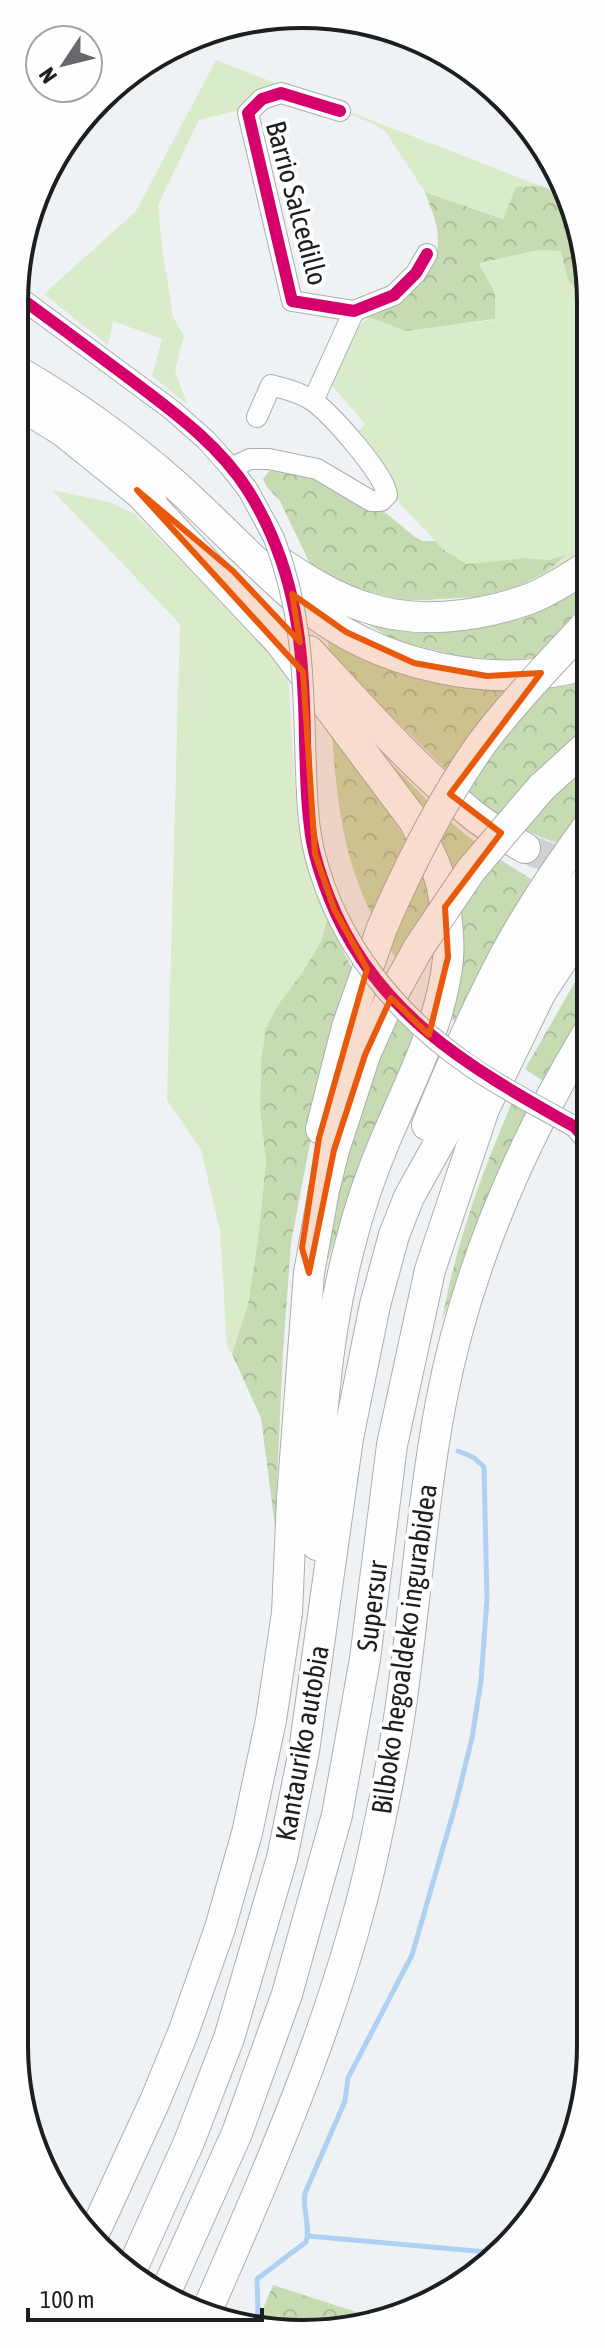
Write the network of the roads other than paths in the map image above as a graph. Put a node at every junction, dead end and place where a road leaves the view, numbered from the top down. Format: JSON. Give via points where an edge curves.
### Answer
{"nodes":[{"id":1,"x":340,"y":111,"type":"dead end"},
{"id":2,"x":427,"y":254,"type":"dead end"},
{"id":3,"x":28,"y":304,"type":"edge"},
{"id":4,"x":354,"y":311,"type":"junction"},
{"id":5,"x":28,"y":378,"type":"edge"},
{"id":6,"x":313,"y":401,"type":"junction"},
{"id":7,"x":28,"y":410,"type":"edge"},
{"id":8,"x":257,"y":417,"type":"dead end"},
{"id":9,"x":231,"y":468,"type":"junction"},
{"id":10,"x":174,"y":484,"type":"junction"},
{"id":11,"x":137,"y":490,"type":"junction"},
{"id":12,"x":577,"y":572,"type":"edge"},
{"id":13,"x":577,"y":635,"type":"edge"},
{"id":14,"x":577,"y":667,"type":"edge"},
{"id":15,"x":577,"y":755,"type":"edge"},
{"id":16,"x":577,"y":842,"type":"edge"},
{"id":17,"x":525,"y":848,"type":"tunnel mouth"},
{"id":18,"x":577,"y":893,"type":"edge"},
{"id":19,"x":577,"y":937,"type":"edge"},
{"id":20,"x":577,"y":1052,"type":"edge"},
{"id":21,"x":577,"y":1129,"type":"edge"},
{"id":22,"x":409,"y":1197,"type":"junction"},
{"id":23,"x":309,"y":1273,"type":"junction"},
{"id":24,"x":317,"y":1665,"type":"junction"},
{"id":25,"x":97,"y":2227,"type":"edge"},
{"id":26,"x":135,"y":2263,"type":"edge"},
{"id":27,"x":169,"y":2285,"type":"edge"},
{"id":28,"x":210,"y":2304,"type":"edge"}],
"edges":[{"from":1,"to":4,"type":"street","name":"Barrio Salcedillo","via":[[281,93],[262,99],[248,113],[292,301]]},
{"from":2,"to":4,"type":"street","name":"Barrio Salcedillo","via":[[394,295]]},
{"from":3,"to":9,"type":"street","via":[[172,410]]},
{"from":4,"to":6,"type":"street","name":"Barrio Salcedillo"},
{"from":5,"to":10,"type":"highway","via":[[105,427]]},
{"from":6,"to":8,"type":"street","via":[[271,385]]},
{"from":6,"to":9,"type":"street","via":[[373,466],[386,486],[385,499],[363,498],[317,469],[269,459],[250,459]]},
{"from":7,"to":11,"type":"highway"},
{"from":9,"to":21,"type":"street","bridge":true,"via":[[274,538],[290,587],[304,680],[310,828],[323,881],[346,935],[384,990],[424,1030],[471,1067]]},
{"from":10,"to":12,"type":"highway","via":[[316,587],[366,608],[437,617],[476,613],[531,598]]},
{"from":10,"to":14,"type":"highway","via":[[304,605],[379,649],[414,663],[487,676]]},
{"from":11,"to":17,"type":"highway","via":[[233,571],[434,781],[476,817]]},
{"from":11,"to":24,"type":"highway","via":[[280,642],[414,821],[441,884],[448,930],[443,990],[359,1213],[334,1324],[317,1498]]},
{"from":13,"to":23,"type":"highway","bridge":true,"via":[[481,746],[434,819],[382,928],[347,1027],[319,1138],[302,1248]]},
{"from":15,"to":23,"type":"highway","bridge":true,"via":[[541,788],[471,870],[389,1001],[349,1100],[324,1190]]},
{"from":16,"to":22,"type":"highway","via":[[537,901],[451,1064],[425,1129]]},
{"from":18,"to":22,"type":"highway","via":[[510,988],[443,1136]]},
{"from":19,"to":27,"type":"highway","name":"Supersur","via":[[541,992],[484,1109],[430,1270],[392,1445],[365,1659],[337,1815],[287,1994],[237,2133]]},
{"from":20,"to":28,"type":"highway","name":"Bilboko hegoaldeko ingurabidea","via":[[526,1145],[486,1240],[462,1318],[426,1493],[403,1693],[378,1834],[322,2026]]},
{"from":22,"to":24,"type":"highway","name":"Kantauriko autobia","via":[[375,1305],[348,1438]]},
{"from":23,"to":25,"type":"highway","via":[[287,1613],[258,1786],[200,1987]]},
{"from":24,"to":26,"type":"highway","name":"Kantauriko autobia","via":[[284,1846],[247,1982],[189,2142]]}]}
